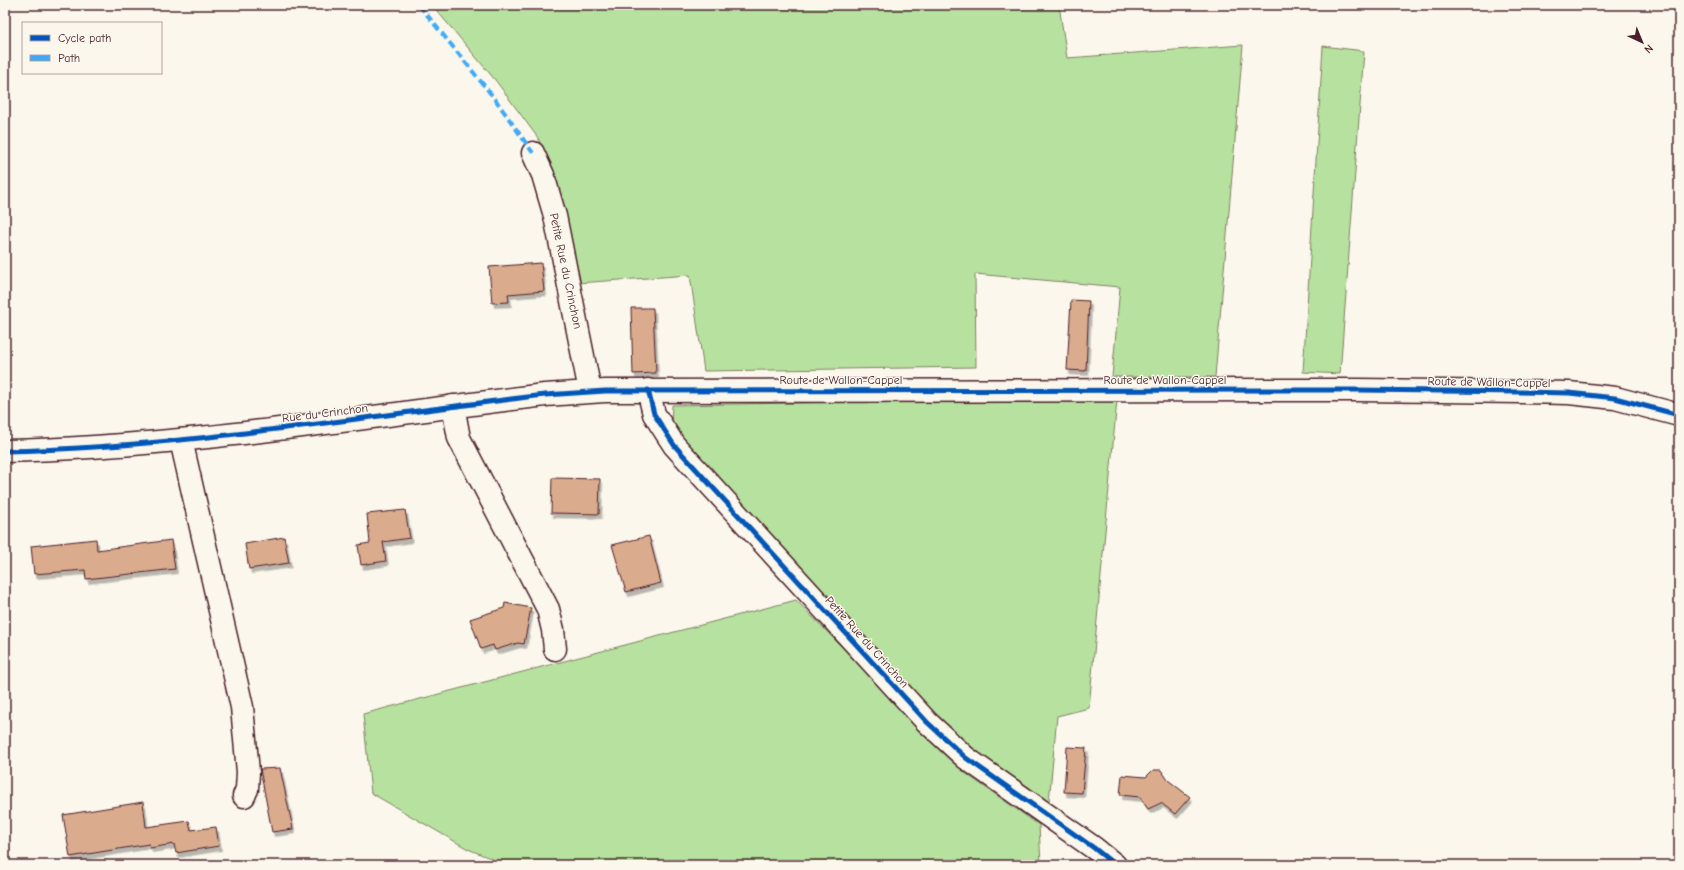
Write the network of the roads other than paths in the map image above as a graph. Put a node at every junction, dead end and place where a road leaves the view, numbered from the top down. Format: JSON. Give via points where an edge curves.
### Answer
{"nodes":[{"id":1,"x":533,"y":153,"type":"dead end"},
{"id":2,"x":648,"y":390,"type":"junction"},
{"id":3,"x":590,"y":391,"type":"junction"},
{"id":4,"x":453,"y":406,"type":"junction"},
{"id":5,"x":1679,"y":414,"type":"edge"},
{"id":6,"x":181,"y":440,"type":"junction"},
{"id":7,"x":5,"y":451,"type":"edge"},
{"id":8,"x":555,"y":649,"type":"dead end"},
{"id":9,"x":244,"y":796,"type":"dead end"},
{"id":10,"x":1115,"y":865,"type":"edge"}],
"edges":[{"from":1,"to":3,"type":"street","name":"Petite Rue du Crinchon","via":[[543,175],[555,216]]},
{"from":2,"to":3,"type":"street","name":"Rue du Crinchon"},
{"from":2,"to":5,"type":"street","name":"Route de Wallon-Cappel","via":[[1359,390],[1569,393],[1615,398]]},
{"from":2,"to":10,"type":"street","name":"Petite Rue du Crinchon","via":[[660,424],[683,456],[943,739],[988,775]]},
{"from":3,"to":4,"type":"street","name":"Rue du Crinchon"},
{"from":4,"to":6,"type":"street","name":"Rue du Crinchon"},
{"from":4,"to":8,"type":"street","via":[[459,438],[548,609]]},
{"from":6,"to":7,"type":"street","name":"Rue du Crinchon"},
{"from":6,"to":9,"type":"street","via":[[242,707],[248,772]]}]}
